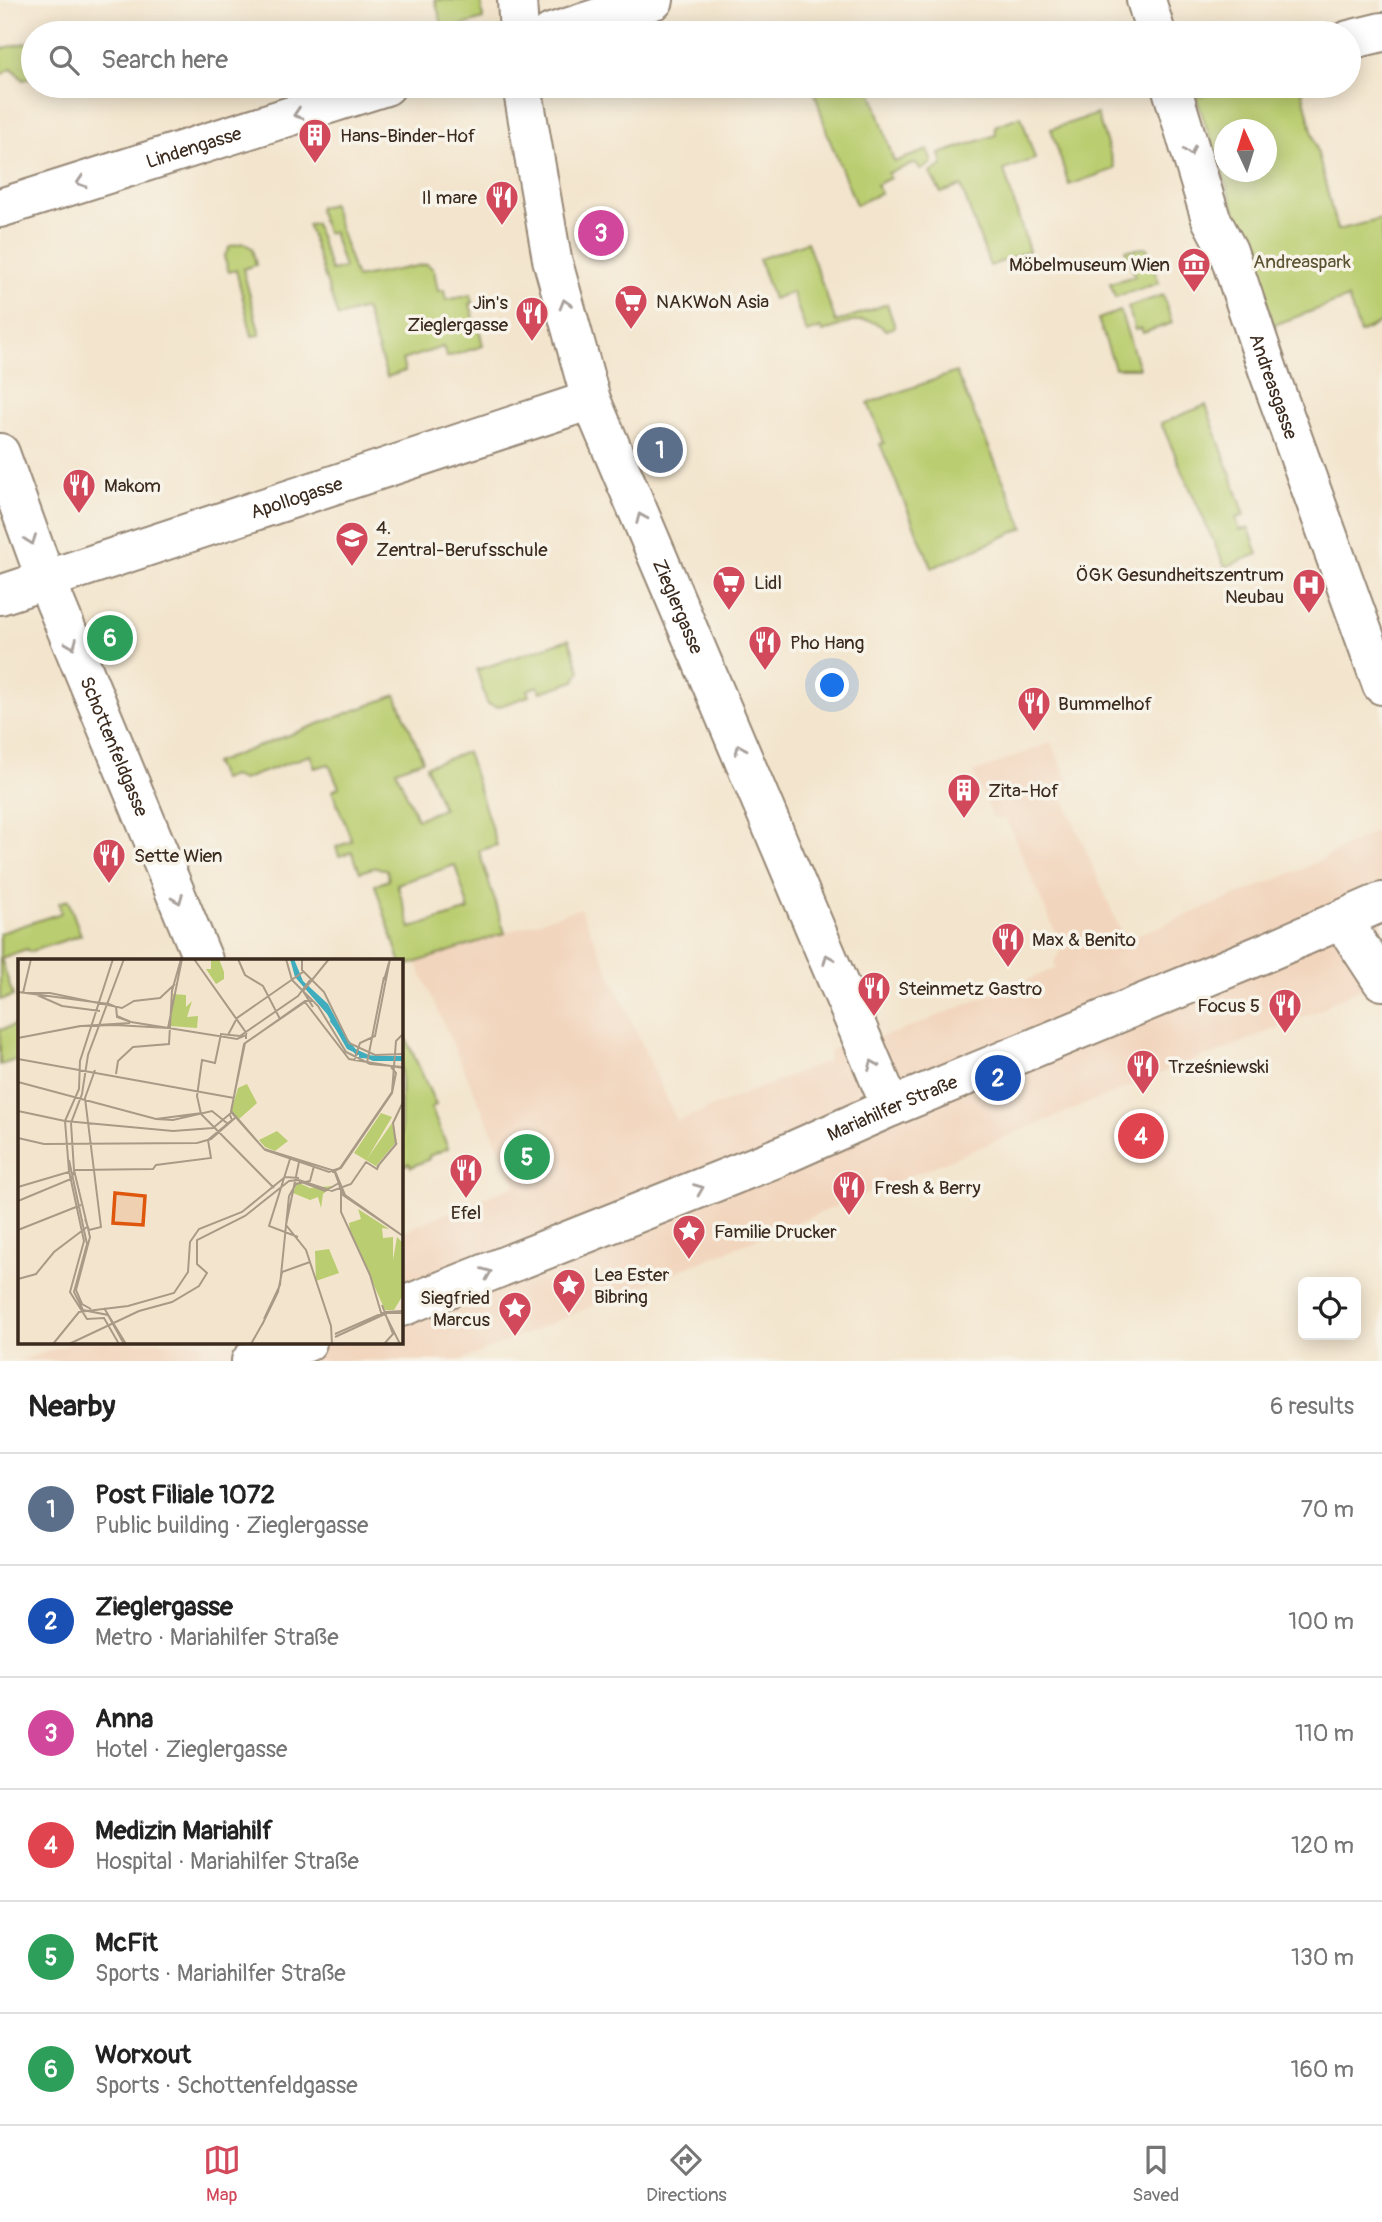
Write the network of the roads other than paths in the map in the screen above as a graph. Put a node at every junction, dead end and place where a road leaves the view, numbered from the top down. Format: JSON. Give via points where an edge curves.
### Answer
{"nodes":[{"id":1,"x":517,"y":0,"type":"edge"},
{"id":2,"x":654,"y":0,"type":"edge"},
{"id":3,"x":1146,"y":0,"type":"edge"},
{"id":4,"x":518,"y":21,"type":"edge"},
{"id":5,"x":588,"y":21,"type":"edge"},
{"id":6,"x":1152,"y":21,"type":"edge"},
{"id":7,"x":1382,"y":32,"type":"edge"},
{"id":8,"x":1361,"y":37,"type":"edge"},
{"id":9,"x":348,"y":98,"type":"edge"},
{"id":10,"x":524,"y":98,"type":"edge"},
{"id":11,"x":1175,"y":98,"type":"edge"},
{"id":12,"x":0,"y":208,"type":"edge"},
{"id":13,"x":591,"y":400,"type":"junction"},
{"id":14,"x":0,"y":453,"type":"edge"},
{"id":15,"x":46,"y":580,"type":"junction"},
{"id":16,"x":0,"y":595,"type":"edge"},
{"id":17,"x":1382,"y":685,"type":"edge"},
{"id":18,"x":1382,"y":902,"type":"edge"},
{"id":19,"x":1342,"y":920,"type":"junction"},
{"id":20,"x":204,"y":959,"type":"edge"},
{"id":21,"x":1382,"y":981,"type":"edge"},
{"id":22,"x":891,"y":1107,"type":"junction"},
{"id":23,"x":402,"y":1307,"type":"edge"},
{"id":24,"x":302,"y":1344,"type":"edge"},
{"id":25,"x":259,"y":1360,"type":"edge"}],
"edges":[{"from":1,"to":4,"type":"street"},
{"from":2,"to":5,"type":"street"},
{"from":3,"to":6,"type":"street"},
{"from":7,"to":8,"type":"street"},
{"from":9,"to":12,"type":"street","name":"Lindengasse","one_way":true},
{"from":13,"to":10,"type":"street","name":"Zieglergasse","one_way":true,"via":[[552,260]]},
{"from":11,"to":17,"type":"street","name":"Andreasgasse","one_way":true,"via":[[1212,219],[1228,251]]},
{"from":13,"to":15,"type":"street","name":"Apollogasse"},
{"from":22,"to":13,"type":"street","name":"Zieglergasse","one_way":true},
{"from":14,"to":15,"type":"street","name":"Schottenfeldgasse","one_way":true},
{"from":15,"to":16,"type":"street","name":"Apollogasse"},
{"from":15,"to":20,"type":"street","name":"Schottenfeldgasse","one_way":true},
{"from":18,"to":19,"type":"street","name":"Mariahilfer Straße"},
{"from":19,"to":21,"type":"street"},
{"from":19,"to":22,"type":"street","name":"Mariahilfer Straße"},
{"from":23,"to":22,"type":"street","name":"Mariahilfer Straße","one_way":true,"via":[[781,1156]]},
{"from":24,"to":25,"type":"street"}]}
